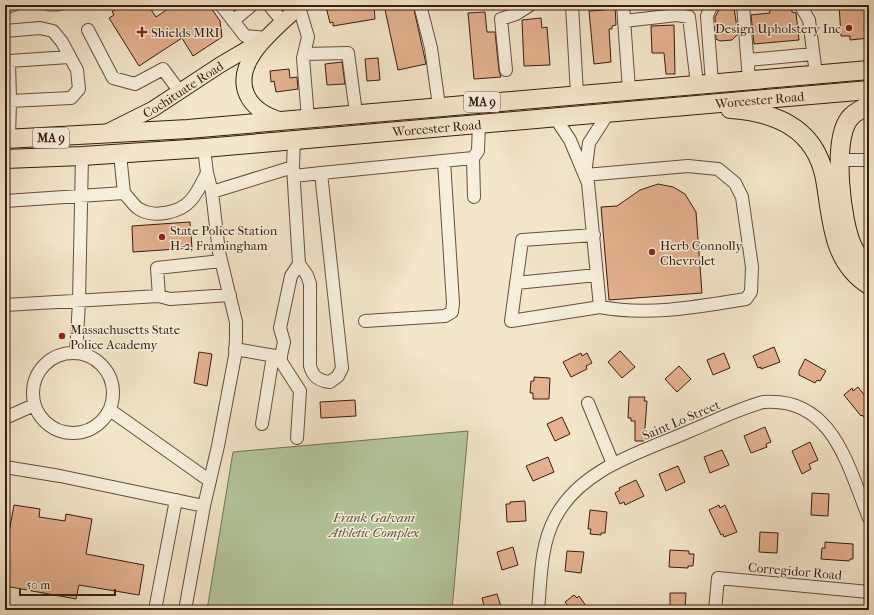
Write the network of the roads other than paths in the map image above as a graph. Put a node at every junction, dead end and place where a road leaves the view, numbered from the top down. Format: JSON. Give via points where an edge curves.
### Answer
{"nodes":[{"id":1,"x":221,"y":5,"type":"edge"},
{"id":2,"x":252,"y":5,"type":"edge"},
{"id":3,"x":269,"y":5,"type":"edge"},
{"id":4,"x":420,"y":5,"type":"edge"},
{"id":5,"x":530,"y":5,"type":"edge"},
{"id":6,"x":572,"y":5,"type":"edge"},
{"id":7,"x":623,"y":5,"type":"edge"},
{"id":8,"x":714,"y":5,"type":"edge"},
{"id":9,"x":743,"y":5,"type":"edge"},
{"id":10,"x":800,"y":5,"type":"edge"},
{"id":11,"x":296,"y":7,"type":"edge"},
{"id":12,"x":233,"y":21,"type":"junction"},
{"id":13,"x":624,"y":21,"type":"junction"},
{"id":14,"x":283,"y":22,"type":"junction"},
{"id":15,"x":88,"y":30,"type":"dead end"},
{"id":16,"x":5,"y":31,"type":"edge"},
{"id":17,"x":266,"y":38,"type":"junction"},
{"id":18,"x":304,"y":54,"type":"junction"},
{"id":19,"x":813,"y":54,"type":"junction"},
{"id":20,"x":69,"y":57,"type":"junction"},
{"id":21,"x":748,"y":60,"type":"junction"},
{"id":22,"x":506,"y":70,"type":"dead end"},
{"id":23,"x":869,"y":70,"type":"edge"},
{"id":24,"x":816,"y":74,"type":"junction"},
{"id":25,"x":749,"y":80,"type":"junction"},
{"id":26,"x":704,"y":84,"type":"junction"},
{"id":27,"x":629,"y":90,"type":"junction"},
{"id":28,"x":869,"y":90,"type":"edge"},
{"id":29,"x":180,"y":92,"type":"junction"},
{"id":30,"x":577,"y":94,"type":"junction"},
{"id":31,"x":10,"y":101,"type":"junction"},
{"id":32,"x":869,"y":105,"type":"edge"},
{"id":33,"x":439,"y":106,"type":"junction"},
{"id":34,"x":672,"y":106,"type":"junction"},
{"id":35,"x":609,"y":112,"type":"junction"},
{"id":36,"x":356,"y":113,"type":"junction"},
{"id":37,"x":554,"y":116,"type":"junction"},
{"id":38,"x":308,"y":118,"type":"junction"},
{"id":39,"x":281,"y":120,"type":"junction"},
{"id":40,"x":479,"y":123,"type":"junction"},
{"id":41,"x":96,"y":135,"type":"junction"},
{"id":42,"x":7,"y":139,"type":"edge"},
{"id":43,"x":294,"y":139,"type":"junction"},
{"id":44,"x":204,"y":148,"type":"junction"},
{"id":45,"x":120,"y":154,"type":"junction"},
{"id":46,"x":82,"y":156,"type":"junction"},
{"id":47,"x":473,"y":158,"type":"junction"},
{"id":48,"x":5,"y":160,"type":"edge"},
{"id":49,"x":840,"y":160,"type":"junction"},
{"id":50,"x":869,"y":160,"type":"edge"},
{"id":51,"x":444,"y":161,"type":"junction"},
{"id":52,"x":294,"y":171,"type":"junction"},
{"id":53,"x":207,"y":173,"type":"junction"},
{"id":54,"x":321,"y":173,"type":"junction"},
{"id":55,"x":585,"y":175,"type":"junction"},
{"id":56,"x":212,"y":192,"type":"junction"},
{"id":57,"x":124,"y":193,"type":"junction"},
{"id":58,"x":82,"y":195,"type":"junction"},
{"id":59,"x":474,"y":197,"type":"dead end"},
{"id":60,"x":5,"y":201,"type":"edge"},
{"id":61,"x":594,"y":235,"type":"junction"},
{"id":62,"x":221,"y":261,"type":"junction"},
{"id":63,"x":299,"y":264,"type":"junction"},
{"id":64,"x":869,"y":266,"type":"edge"},
{"id":65,"x":597,"y":275,"type":"junction"},
{"id":66,"x":516,"y":283,"type":"junction"},
{"id":67,"x":869,"y":285,"type":"edge"},
{"id":68,"x":230,"y":295,"type":"junction"},
{"id":69,"x":159,"y":296,"type":"junction"},
{"id":70,"x":79,"y":302,"type":"junction"},
{"id":71,"x":5,"y":305,"type":"edge"},
{"id":72,"x":600,"y":307,"type":"junction"},
{"id":73,"x":365,"y":322,"type":"dead end"},
{"id":74,"x":235,"y":349,"type":"junction"},
{"id":75,"x":76,"y":353,"type":"junction"},
{"id":76,"x":280,"y":359,"type":"junction"},
{"id":77,"x":588,"y":403,"type":"dead end"},
{"id":78,"x":34,"y":406,"type":"junction"},
{"id":79,"x":110,"y":410,"type":"junction"},
{"id":80,"x":5,"y":418,"type":"edge"},
{"id":81,"x":262,"y":424,"type":"dead end"},
{"id":82,"x":297,"y":438,"type":"dead end"},
{"id":83,"x":613,"y":464,"type":"junction"},
{"id":84,"x":5,"y":467,"type":"edge"},
{"id":85,"x":210,"y":481,"type":"junction"},
{"id":86,"x":176,"y":500,"type":"junction"},
{"id":87,"x":204,"y":506,"type":"junction"},
{"id":88,"x":869,"y":518,"type":"edge"},
{"id":89,"x":869,"y":592,"type":"edge"},
{"id":90,"x":155,"y":610,"type":"edge"},
{"id":91,"x":185,"y":610,"type":"edge"},
{"id":92,"x":538,"y":610,"type":"edge"},
{"id":93,"x":715,"y":610,"type":"edge"}],
"edges":[{"from":1,"to":12,"type":"street"},
{"from":2,"to":12,"type":"street"},
{"from":3,"to":14,"type":"street"},
{"from":4,"to":33,"type":"street","via":[[431,48]]},
{"from":5,"to":22,"type":"street","via":[[516,14],[501,19]]},
{"from":6,"to":30,"type":"street"},
{"from":7,"to":13,"type":"street"},
{"from":8,"to":26,"type":"street","via":[[707,16]]},
{"from":9,"to":21,"type":"street"},
{"from":10,"to":19,"type":"street","via":[[808,20]]},
{"from":11,"to":14,"type":"main road","name":"Cochituate Road"},
{"from":11,"to":18,"type":"street","via":[[308,37]]},
{"from":12,"to":17,"type":"street","via":[[245,36]]},
{"from":13,"to":26,"type":"street","via":[[677,15],[689,17]]},
{"from":13,"to":27,"type":"street"},
{"from":14,"to":17,"type":"main road","name":"Cochituate Road"},
{"from":15,"to":29,"type":"street","via":[[113,78],[135,84],[163,69]]},
{"from":16,"to":20,"type":"street","via":[[40,28],[53,31]]},
{"from":17,"to":29,"type":"main road","name":"Cochituate Road"},
{"from":17,"to":39,"type":"main road","name":"Cochituate Road","via":[[247,63],[244,81],[246,92],[256,108]]},
{"from":18,"to":36,"type":"street","via":[[348,53]]},
{"from":18,"to":38,"type":"street"},
{"from":19,"to":21,"type":"street"},
{"from":19,"to":24,"type":"street"},
{"from":20,"to":31,"type":"street","via":[[8,61]]},
{"from":20,"to":31,"type":"street","via":[[77,70],[79,89],[71,98]]},
{"from":21,"to":25,"type":"street"},
{"from":23,"to":24,"type":"highway","name":"Worcester Road","number":"MA 9"},
{"from":24,"to":25,"type":"highway","name":"Worcester Road","number":"MA 9"},
{"from":25,"to":26,"type":"highway","name":"Worcester Road","number":"MA 9"},
{"from":26,"to":27,"type":"highway","name":"Worcester Road","number":"MA 9"},
{"from":27,"to":30,"type":"highway","name":"Worcester Road","number":"MA 9"},
{"from":28,"to":34,"type":"highway","name":"Worcester Road","number":"MA 9"},
{"from":29,"to":41,"type":"main road","name":"Cochituate Road","via":[[135,120]]},
{"from":30,"to":33,"type":"highway","name":"Worcester Road","number":"MA 9"},
{"from":31,"to":42,"type":"street"},
{"from":32,"to":49,"type":"highway","via":[[854,113],[845,125],[840,145]]},
{"from":33,"to":36,"type":"highway","name":"Worcester Road","number":"MA 9"},
{"from":34,"to":35,"type":"highway","name":"Worcester Road","number":"MA 9"},
{"from":34,"to":67,"type":"highway","via":[[760,113],[777,118],[805,136],[821,163],[832,229],[842,258]]},
{"from":35,"to":37,"type":"highway","name":"Worcester Road","number":"MA 9"},
{"from":35,"to":55,"type":"street","via":[[589,143]]},
{"from":36,"to":38,"type":"highway","name":"Worcester Road","number":"MA 9"},
{"from":37,"to":40,"type":"highway","name":"Worcester Road","number":"MA 9"},
{"from":37,"to":55,"type":"street","via":[[570,140]]},
{"from":38,"to":39,"type":"highway","name":"Worcester Road","number":"MA 9"},
{"from":39,"to":41,"type":"highway","name":"Worcester Road","number":"MA 9"},
{"from":40,"to":43,"type":"highway","name":"Worcester Road","number":"MA 9"},
{"from":40,"to":47,"type":"street","via":[[478,151]]},
{"from":41,"to":42,"type":"highway","name":"Worcester Road","number":"MA 9"},
{"from":43,"to":44,"type":"highway","name":"Worcester Road","number":"MA 9"},
{"from":43,"to":52,"type":"street"},
{"from":44,"to":45,"type":"highway","name":"Worcester Road","number":"MA 9"},
{"from":44,"to":53,"type":"street"},
{"from":45,"to":46,"type":"highway","name":"Worcester Road","number":"MA 9"},
{"from":45,"to":57,"type":"street"},
{"from":46,"to":48,"type":"highway","name":"Worcester Road","number":"MA 9"},
{"from":46,"to":58,"type":"street"},
{"from":47,"to":51,"type":"street"},
{"from":47,"to":59,"type":"street"},
{"from":49,"to":50,"type":"street"},
{"from":49,"to":64,"type":"highway","via":[[847,232],[853,248]]},
{"from":51,"to":54,"type":"street"},
{"from":51,"to":73,"type":"street","via":[[452,312],[445,316]]},
{"from":52,"to":54,"type":"street"},
{"from":52,"to":56,"type":"street"},
{"from":52,"to":63,"type":"street"},
{"from":53,"to":56,"type":"street"},
{"from":53,"to":57,"type":"street","via":[[190,202],[168,213],[152,214],[138,209]]},
{"from":54,"to":63,"type":"street","via":[[342,368],[338,376],[330,382],[320,381],[312,374],[310,284]]},
{"from":55,"to":61,"type":"street"},
{"from":55,"to":72,"type":"street","via":[[688,166],[718,169],[735,183],[742,197],[752,267],[752,292],[746,299],[688,308],[624,312]]},
{"from":56,"to":62,"type":"street"},
{"from":57,"to":58,"type":"street"},
{"from":58,"to":60,"type":"street"},
{"from":58,"to":70,"type":"street"},
{"from":61,"to":65,"type":"street"},
{"from":61,"to":66,"type":"street","via":[[522,240]]},
{"from":62,"to":68,"type":"street"},
{"from":62,"to":69,"type":"street","via":[[157,268]]},
{"from":63,"to":76,"type":"street","via":[[291,276],[280,328],[284,342]]},
{"from":65,"to":66,"type":"street"},
{"from":65,"to":72,"type":"street"},
{"from":66,"to":72,"type":"street","via":[[511,321]]},
{"from":68,"to":69,"type":"street","via":[[170,299]]},
{"from":68,"to":74,"type":"street","via":[[236,322]]},
{"from":69,"to":70,"type":"street"},
{"from":70,"to":71,"type":"street"},
{"from":70,"to":75,"type":"street"},
{"from":74,"to":76,"type":"street"},
{"from":74,"to":85,"type":"street"},
{"from":75,"to":78,"type":"street","via":[[63,354],[41,368],[32,392]]},
{"from":75,"to":79,"type":"street","via":[[100,363],[108,373],[113,385],[114,398]]},
{"from":76,"to":81,"type":"street","via":[[272,362]]},
{"from":76,"to":82,"type":"street","via":[[300,391]]},
{"from":77,"to":83,"type":"street"},
{"from":78,"to":79,"type":"street","via":[[40,418],[51,427],[63,433],[77,434],[91,430],[102,422]]},
{"from":78,"to":80,"type":"street"},
{"from":79,"to":85,"type":"street"},
{"from":83,"to":88,"type":"street","name":"Saint Lo Street","via":[[752,405],[775,401],[788,403],[810,412],[829,430],[840,448]]},
{"from":83,"to":92,"type":"street","name":"Saint Lo Street","via":[[585,482],[564,504],[555,518],[545,545]]},
{"from":84,"to":86,"type":"street"},
{"from":85,"to":87,"type":"street"},
{"from":86,"to":87,"type":"street"},
{"from":86,"to":90,"type":"street"},
{"from":87,"to":91,"type":"street"},
{"from":89,"to":93,"type":"street","name":"Corregidor Road","via":[[718,578]]}]}
